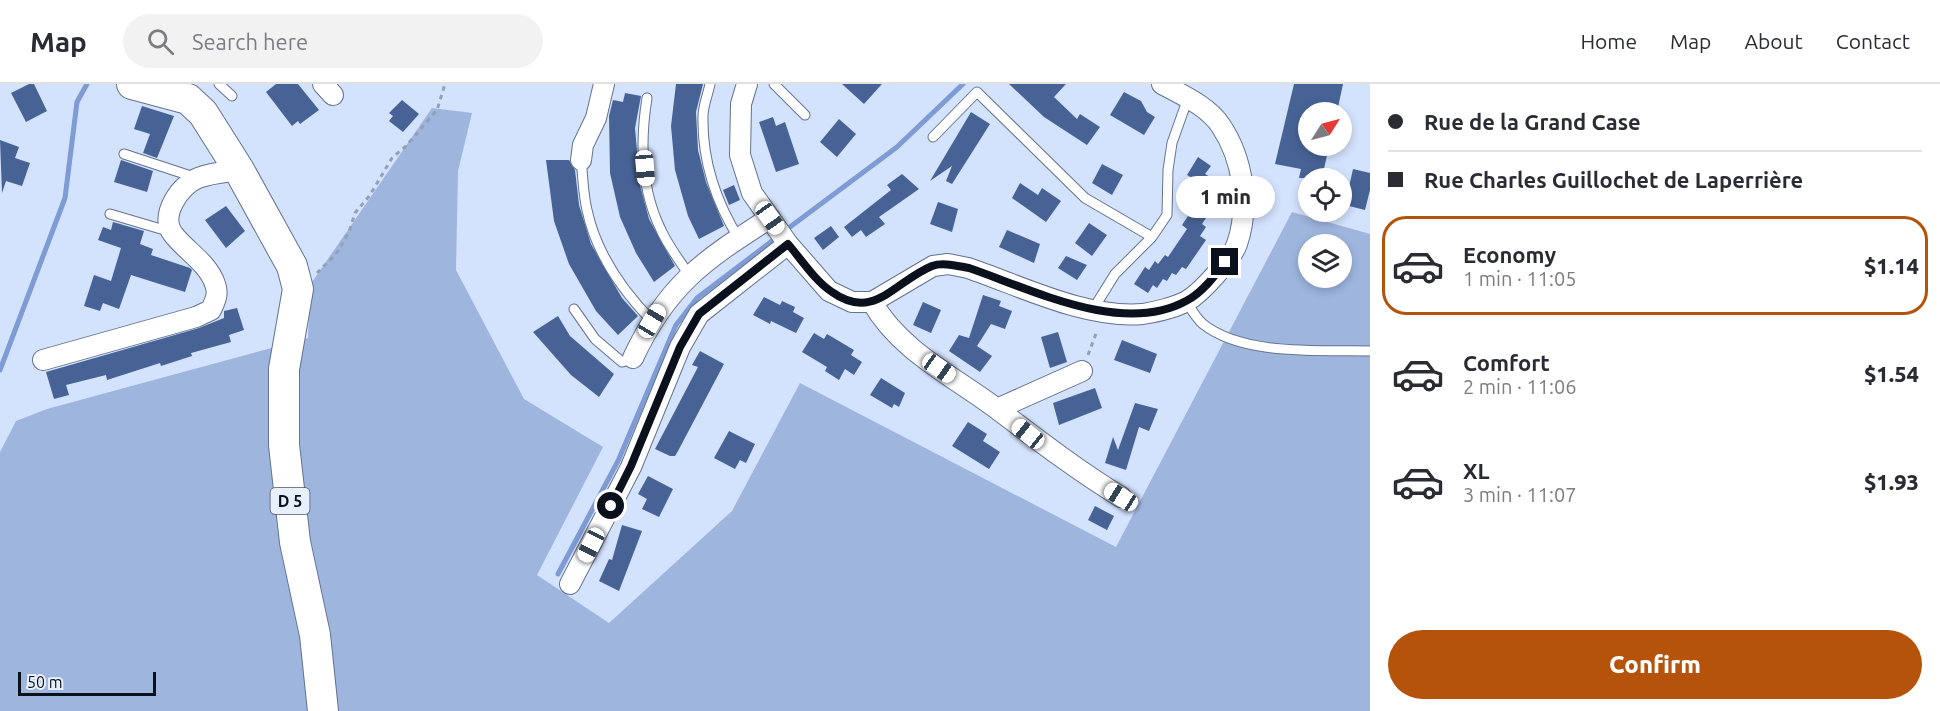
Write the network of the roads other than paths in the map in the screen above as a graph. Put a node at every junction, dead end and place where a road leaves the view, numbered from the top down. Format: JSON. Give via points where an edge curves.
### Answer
{"nodes":[{"id":1,"x":132,"y":84,"type":"edge"},
{"id":2,"x":219,"y":84,"type":"edge"},
{"id":3,"x":604,"y":84,"type":"edge"},
{"id":4,"x":710,"y":84,"type":"edge"},
{"id":5,"x":747,"y":84,"type":"edge"},
{"id":6,"x":774,"y":84,"type":"edge"},
{"id":7,"x":1162,"y":84,"type":"edge"},
{"id":8,"x":232,"y":96,"type":"dead end"},
{"id":9,"x":647,"y":98,"type":"dead end"},
{"id":10,"x":1188,"y":98,"type":"junction"},
{"id":11,"x":805,"y":116,"type":"dead end"},
{"id":12,"x":933,"y":137,"type":"dead end"},
{"id":13,"x":124,"y":154,"type":"dead end"},
{"id":14,"x":581,"y":160,"type":"joint"},
{"id":15,"x":240,"y":170,"type":"junction"},
{"id":16,"x":196,"y":178,"type":"junction"},
{"id":17,"x":110,"y":214,"type":"dead end"},
{"id":18,"x":770,"y":218,"type":"junction"},
{"id":19,"x":171,"y":232,"type":"junction"},
{"id":20,"x":1152,"y":237,"type":"junction"},
{"id":21,"x":739,"y":239,"type":"junction"},
{"id":22,"x":788,"y":244,"type":"junction"},
{"id":23,"x":689,"y":275,"type":"junction"},
{"id":24,"x":1186,"y":301,"type":"junction"},
{"id":25,"x":872,"y":302,"type":"junction"},
{"id":26,"x":574,"y":309,"type":"dead end"},
{"id":27,"x":1098,"y":312,"type":"junction"},
{"id":28,"x":652,"y":321,"type":"junction"},
{"id":29,"x":1370,"y":351,"type":"edge"},
{"id":30,"x":633,"y":358,"type":"joint"},
{"id":31,"x":43,"y":360,"type":"dead end"},
{"id":32,"x":1082,"y":371,"type":"road end"},
{"id":33,"x":997,"y":409,"type":"junction"},
{"id":34,"x":1121,"y":497,"type":"dead end"},
{"id":35,"x":570,"y":584,"type":"dead end"},
{"id":36,"x":323,"y":711,"type":"edge"}],
"edges":[{"from":1,"to":15,"type":"main road","number":"D 5","via":[[188,99],[203,113]]},
{"from":2,"to":8,"type":"lane"},
{"from":3,"to":14,"type":"street"},
{"from":4,"to":21,"type":"lane","via":[[703,114],[708,165],[722,212]]},
{"from":5,"to":18,"type":"street","via":[[741,104],[740,155],[752,193]]},
{"from":6,"to":11,"type":"lane"},
{"from":7,"to":10,"type":"street"},
{"from":9,"to":23,"type":"lane","via":[[642,133],[647,185],[661,231]]},
{"from":10,"to":20,"type":"lane","via":[[1172,143],[1167,215]]},
{"from":10,"to":24,"type":"street","via":[[1220,125],[1238,161],[1245,204],[1237,245],[1212,279]]},
{"from":12,"to":20,"type":"lane","via":[[976,92],[1085,198]]},
{"from":13,"to":16,"type":"lane"},
{"from":14,"to":28,"type":"lane","via":[[587,212],[605,258],[627,294]]},
{"from":15,"to":16,"type":"street"},
{"from":15,"to":36,"type":"main road","number":"D 5","via":[[288,258],[298,289],[284,369],[284,445],[295,542],[315,634]]},
{"from":16,"to":19,"type":"street","via":[[177,196],[167,215]]},
{"from":17,"to":19,"type":"lane"},
{"from":18,"to":21,"type":"street"},
{"from":18,"to":22,"type":"street"},
{"from":19,"to":31,"type":"street","via":[[216,284],[218,297],[211,310]]},
{"from":20,"to":27,"type":"lane","via":[[1115,274]]},
{"from":21,"to":23,"type":"street"},
{"from":22,"to":25,"type":"street","via":[[829,291],[852,302]]},
{"from":22,"to":35,"type":"street","via":[[699,314],[680,347],[631,466]]},
{"from":23,"to":28,"type":"street"},
{"from":24,"to":27,"type":"street","via":[[1144,314]]},
{"from":24,"to":29,"type":"lane","via":[[1201,322],[1217,333],[1263,347]]},
{"from":25,"to":27,"type":"street","via":[[933,266],[948,264]]},
{"from":25,"to":33,"type":"street","via":[[901,341]]},
{"from":26,"to":30,"type":"lane","via":[[595,339],[622,362]]},
{"from":28,"to":30,"type":"street"},
{"from":32,"to":33,"type":"street"},
{"from":33,"to":34,"type":"street"}]}
